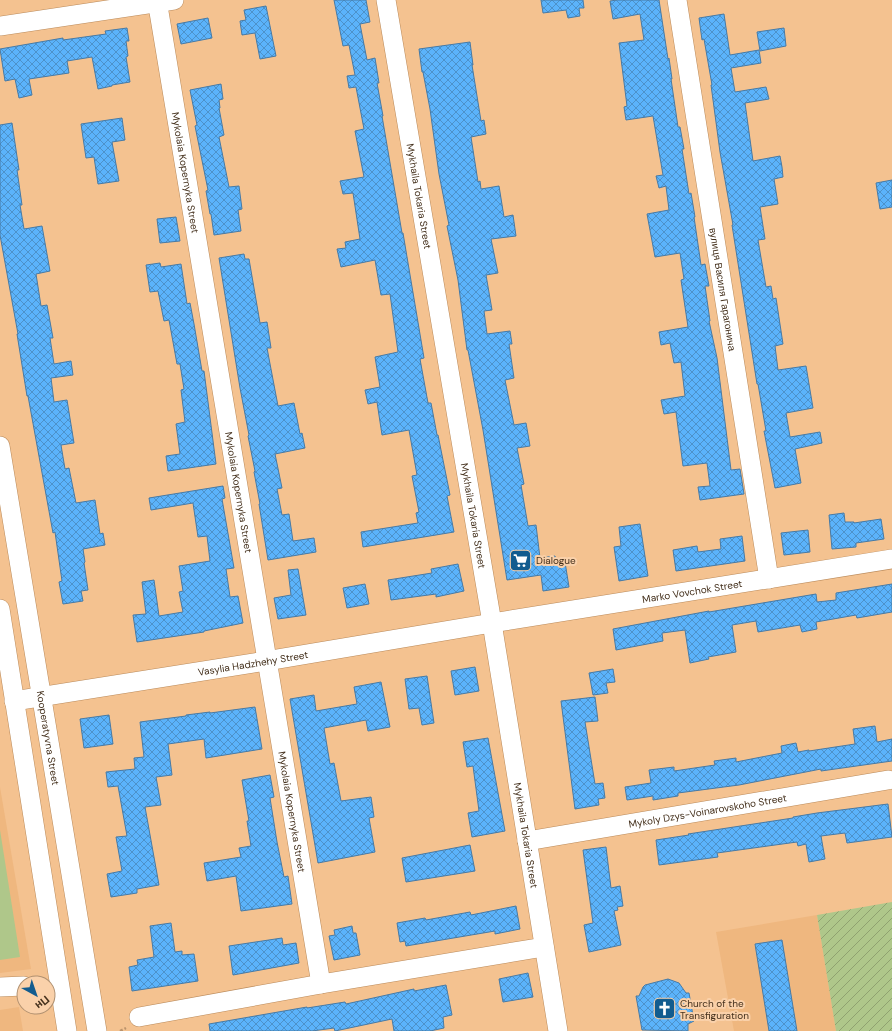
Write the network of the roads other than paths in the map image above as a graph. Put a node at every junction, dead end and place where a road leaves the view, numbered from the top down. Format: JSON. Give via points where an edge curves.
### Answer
{"nodes":[{"id":1,"x":386,"y":0,"type":"edge"},
{"id":2,"x":677,"y":0,"type":"edge"},
{"id":3,"x":163,"y":1,"type":"edge"},
{"id":4,"x":0,"y":26,"type":"edge"},
{"id":5,"x":0,"y":446,"type":"edge"},
{"id":6,"x":892,"y":559,"type":"edge"},
{"id":7,"x":769,"y":580,"type":"junction"},
{"id":8,"x":0,"y":609,"type":"edge"},
{"id":9,"x":492,"y":623,"type":"junction"},
{"id":10,"x":266,"y":661,"type":"junction"},
{"id":11,"x":42,"y":696,"type":"junction"},
{"id":12,"x":14,"y":701,"type":"junction"},
{"id":13,"x":888,"y":780,"type":"dead end"},
{"id":14,"x":527,"y":841,"type":"junction"},
{"id":15,"x":544,"y":947,"type":"junction"},
{"id":16,"x":53,"y":975,"type":"edge"},
{"id":17,"x":321,"y":984,"type":"junction"},
{"id":18,"x":16,"y":986,"type":"edge"},
{"id":19,"x":0,"y":987,"type":"edge"},
{"id":20,"x":56,"y":991,"type":"edge"},
{"id":21,"x":139,"y":1017,"type":"dead end"},
{"id":22,"x":68,"y":1031,"type":"edge"},
{"id":23,"x":97,"y":1031,"type":"edge"},
{"id":24,"x":558,"y":1031,"type":"edge"}],
"edges":[{"from":1,"to":9,"type":"street","name":"Mykhaila Tokaria Street"},
{"from":2,"to":7,"type":"street","name":"вулиця Василя Гарагонича"},
{"from":3,"to":4,"type":"street"},
{"from":3,"to":10,"type":"street","name":"Mykolaia Kopernyka Street"},
{"from":5,"to":11,"type":"street","name":"Kooperatyvna Street"},
{"from":6,"to":7,"type":"street","name":"Marko Vovchok Street"},
{"from":7,"to":9,"type":"street","name":"Marko Vovchok Street"},
{"from":8,"to":12,"type":"street"},
{"from":9,"to":10,"type":"street","name":"Vasylia Hadzhehy Street"},
{"from":9,"to":14,"type":"street","name":"Mykhaila Tokaria Street"},
{"from":10,"to":11,"type":"street","name":"Vasylia Hadzhehy Street"},
{"from":10,"to":17,"type":"street","name":"Mykolaia Kopernyka Street"},
{"from":11,"to":12,"type":"street","name":"Vasylia Hadzhehy Street"},
{"from":11,"to":23,"type":"street","name":"Kooperatyvna Street"},
{"from":12,"to":16,"type":"street"},
{"from":13,"to":14,"type":"street","name":"Mykoly Dzys-Voinarovskoho Street"},
{"from":14,"to":15,"type":"street","name":"Mykhaila Tokaria Street"},
{"from":15,"to":17,"type":"street"},
{"from":15,"to":24,"type":"street","name":"Mykhaila Tokaria Street"},
{"from":17,"to":21,"type":"street"},
{"from":18,"to":19,"type":"street"},
{"from":20,"to":22,"type":"street"}]}
